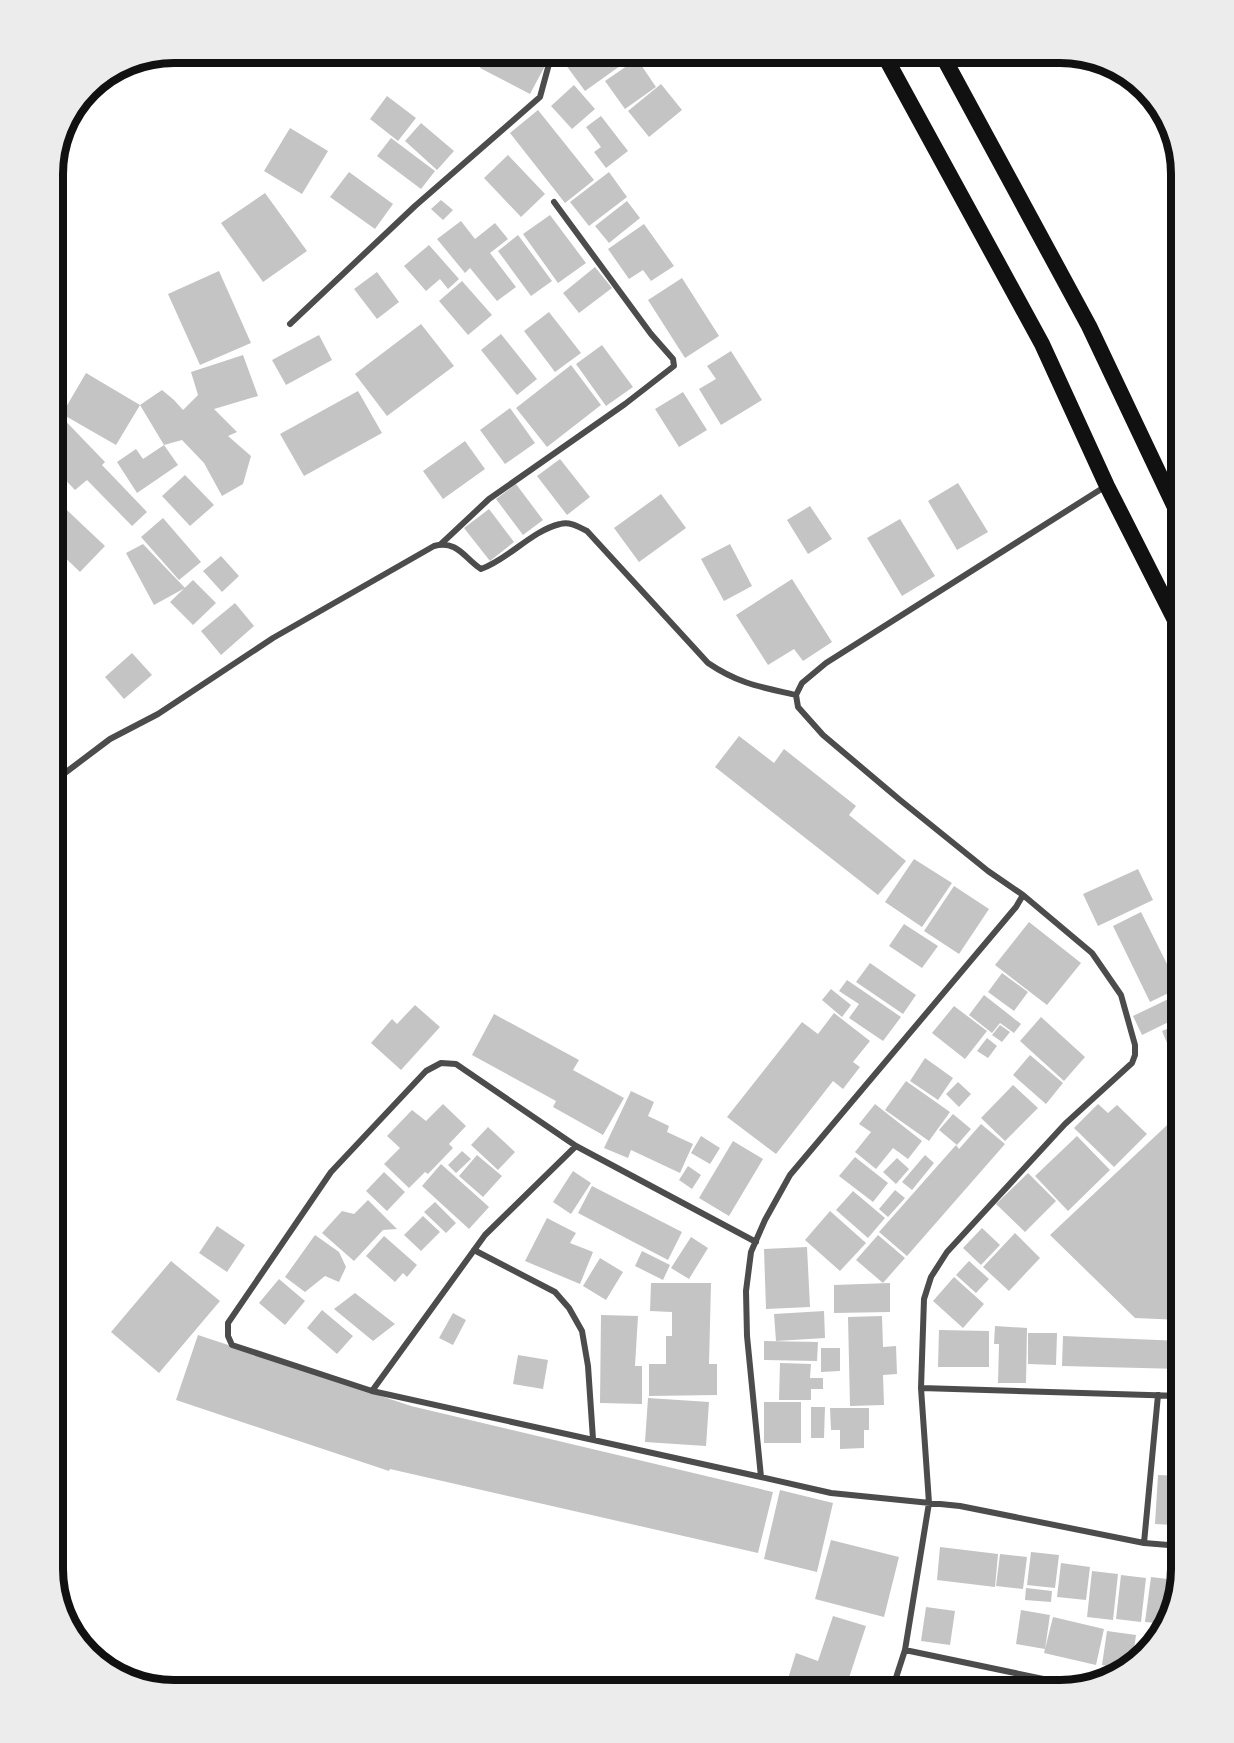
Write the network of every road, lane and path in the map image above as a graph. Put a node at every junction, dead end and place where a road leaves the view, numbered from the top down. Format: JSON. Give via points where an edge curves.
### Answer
{"nodes":[{"id":1,"x":549,"y":63,"type":"edge"},
{"id":2,"x":888,"y":63,"type":"edge"},
{"id":3,"x":946,"y":63,"type":"edge"},
{"id":4,"x":554,"y":202,"type":"dead end"},
{"id":5,"x":290,"y":324,"type":"dead end"},
{"id":6,"x":1107,"y":486,"type":"junction"},
{"id":7,"x":1171,"y":497,"type":"edge"},
{"id":8,"x":441,"y":544,"type":"junction"},
{"id":9,"x":1171,"y":611,"type":"edge"},
{"id":10,"x":796,"y":695,"type":"junction"},
{"id":11,"x":63,"y":774,"type":"edge"},
{"id":12,"x":1023,"y":895,"type":"junction"},
{"id":13,"x":576,"y":1146,"type":"junction"},
{"id":14,"x":756,"y":1242,"type":"junction"},
{"id":15,"x":474,"y":1250,"type":"junction"},
{"id":16,"x":921,"y":1388,"type":"junction"},
{"id":17,"x":372,"y":1391,"type":"junction"},
{"id":18,"x":1158,"y":1395,"type":"junction"},
{"id":19,"x":1171,"y":1396,"type":"edge"},
{"id":20,"x":593,"y":1440,"type":"junction"},
{"id":21,"x":761,"y":1477,"type":"junction"},
{"id":22,"x":930,"y":1503,"type":"junction"},
{"id":23,"x":1144,"y":1543,"type":"junction"},
{"id":24,"x":1171,"y":1545,"type":"edge"},
{"id":25,"x":905,"y":1650,"type":"junction"},
{"id":26,"x":895,"y":1680,"type":"edge"},
{"id":27,"x":1048,"y":1680,"type":"edge"}],
"edges":[{"from":1,"to":5,"type":"street","via":[[540,97],[415,206]]},
{"from":2,"to":6,"type":"highway","via":[[1042,344]]},
{"from":3,"to":7,"type":"highway","via":[[1089,326]]},
{"from":4,"to":8,"type":"street","via":[[673,359],[674,366],[489,499]]},
{"from":6,"to":9,"type":"highway"},
{"from":6,"to":10,"type":"street","via":[[826,663],[802,683]]},
{"from":8,"to":10,"type":"street","via":[[462,552],[482,569],[538,534],[562,523],[575,525],[587,531],[708,663],[728,676]]},
{"from":8,"to":11,"type":"street","via":[[273,638],[158,714],[110,739]]},
{"from":10,"to":12,"type":"street","via":[[798,707],[823,735],[988,871]]},
{"from":12,"to":14,"type":"street","via":[[790,1175]]},
{"from":12,"to":16,"type":"street","via":[[1092,953],[1121,995],[1135,1055],[1132,1063],[1065,1124],[947,1252],[924,1299]]},
{"from":13,"to":14,"type":"street"},
{"from":13,"to":15,"type":"street"},
{"from":13,"to":17,"type":"street","via":[[456,1064],[441,1063],[426,1071],[331,1172],[228,1323],[228,1336],[232,1346]]},
{"from":14,"to":21,"type":"street","via":[[746,1291]]},
{"from":15,"to":17,"type":"street"},
{"from":15,"to":20,"type":"street","via":[[555,1292],[569,1308],[582,1331]]},
{"from":16,"to":18,"type":"street"},
{"from":16,"to":22,"type":"street"},
{"from":17,"to":20,"type":"street"},
{"from":18,"to":19,"type":"street"},
{"from":18,"to":23,"type":"street"},
{"from":20,"to":21,"type":"street"},
{"from":21,"to":22,"type":"street","via":[[831,1493]]},
{"from":22,"to":23,"type":"street"},
{"from":22,"to":25,"type":"street"},
{"from":23,"to":24,"type":"street"},
{"from":25,"to":26,"type":"street"},
{"from":25,"to":27,"type":"street"}]}
